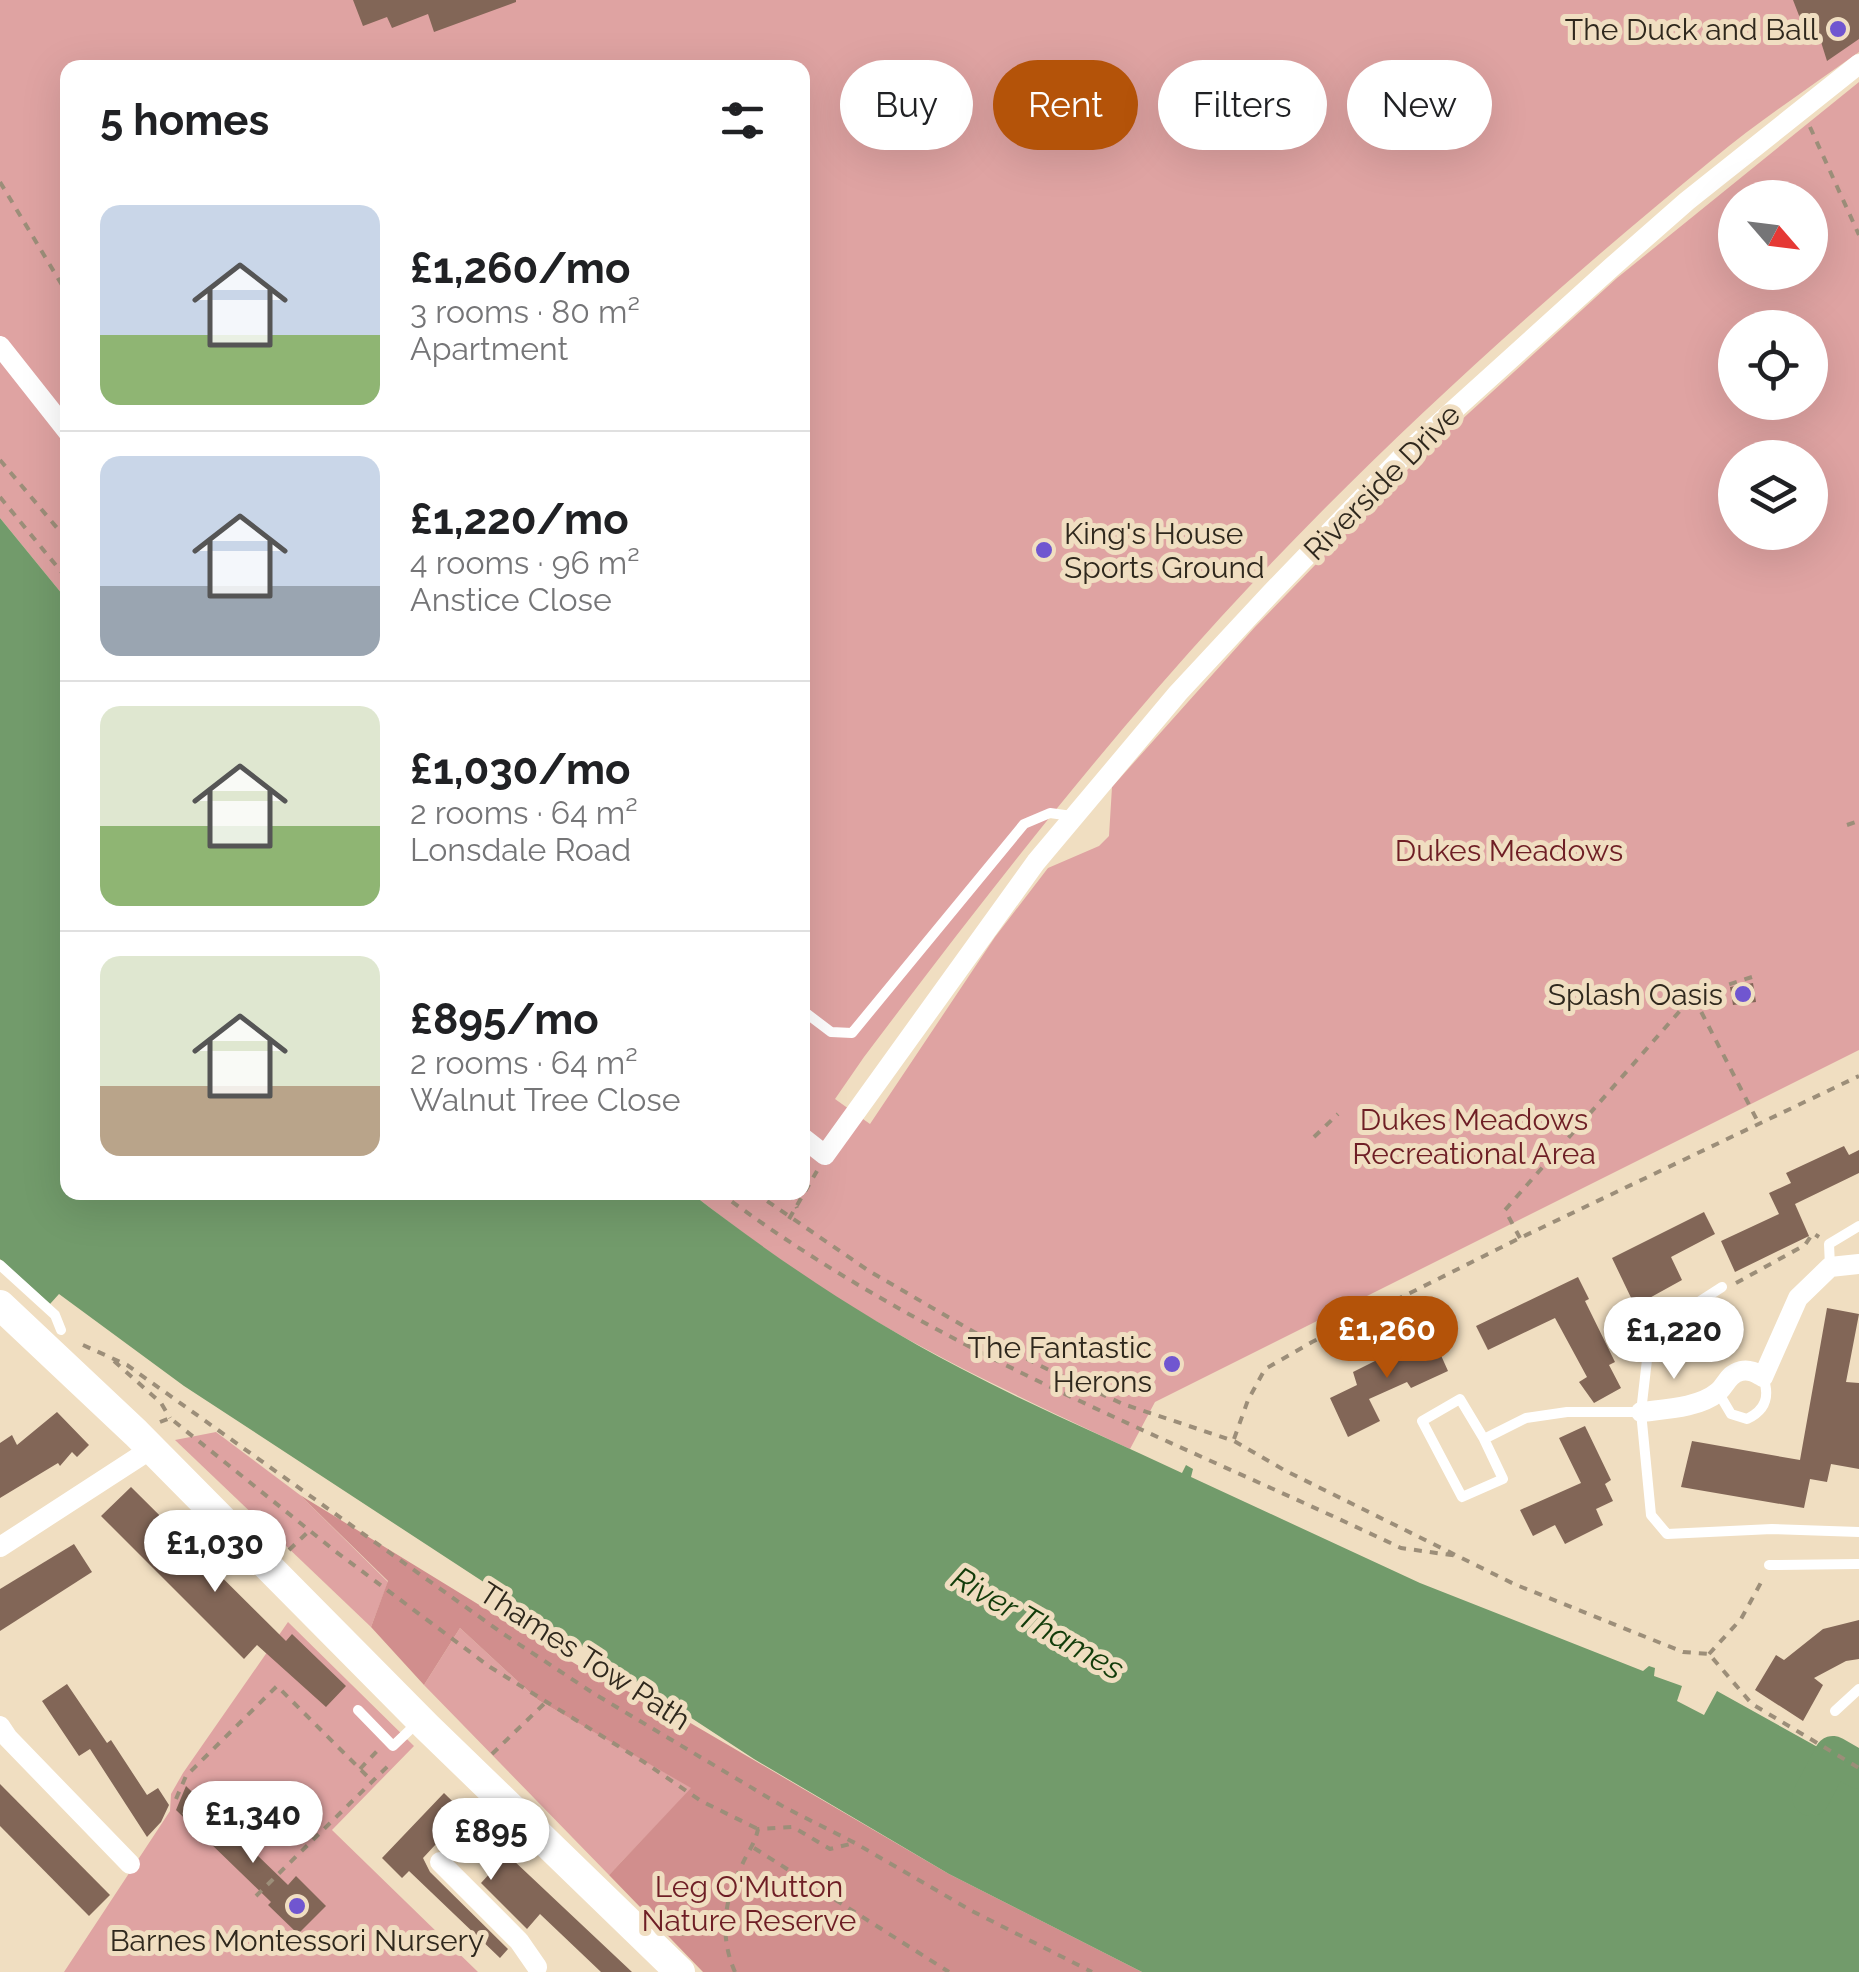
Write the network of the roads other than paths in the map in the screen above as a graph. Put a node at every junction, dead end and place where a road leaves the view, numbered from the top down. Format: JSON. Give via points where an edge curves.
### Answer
{"nodes":[{"id":1,"x":1859,"y":64,"type":"edge"},
{"id":2,"x":0,"y":346,"type":"edge"},
{"id":3,"x":60,"y":422,"type":"edge"},
{"id":4,"x":1073,"y":816,"type":"junction"},
{"id":5,"x":810,"y":1016,"type":"edge"},
{"id":6,"x":810,"y":1144,"type":"edge"},
{"id":7,"x":1859,"y":1226,"type":"edge"},
{"id":8,"x":1859,"y":1264,"type":"edge"},
{"id":9,"x":0,"y":1265,"type":"edge"},
{"id":10,"x":1830,"y":1268,"type":"junction"},
{"id":11,"x":1722,"y":1286,"type":"road end"},
{"id":12,"x":0,"y":1305,"type":"edge"},
{"id":13,"x":61,"y":1330,"type":"dead end"},
{"id":14,"x":1764,"y":1377,"type":"junction"},
{"id":15,"x":1718,"y":1392,"type":"junction"},
{"id":16,"x":1642,"y":1412,"type":"junction"},
{"id":17,"x":1484,"y":1439,"type":"junction"},
{"id":18,"x":143,"y":1441,"type":"junction"},
{"id":19,"x":1859,"y":1532,"type":"edge"},
{"id":20,"x":0,"y":1546,"type":"edge"},
{"id":21,"x":1859,"y":1564,"type":"edge"},
{"id":22,"x":1769,"y":1565,"type":"road end"},
{"id":23,"x":1859,"y":1689,"type":"edge"},
{"id":24,"x":358,"y":1710,"type":"dead end"},
{"id":25,"x":1834,"y":1711,"type":"dead end"},
{"id":26,"x":424,"y":1723,"type":"junction"},
{"id":27,"x":0,"y":1726,"type":"edge"},
{"id":28,"x":440,"y":1862,"type":"road end"},
{"id":29,"x":130,"y":1864,"type":"dead end"},
{"id":30,"x":537,"y":1970,"type":"edge"},
{"id":31,"x":680,"y":1972,"type":"edge"}],
"edges":[{"from":1,"to":4,"type":"street","name":"Riverside Drive","via":[[1613,266],[1403,456],[1178,693]]},
{"from":2,"to":3,"type":"street"},
{"from":4,"to":5,"type":"lane","via":[[1050,813],[1024,824],[852,1032],[831,1032]]},
{"from":4,"to":6,"type":"street","name":"Riverside Drive","via":[[825,1155]]},
{"from":7,"to":10,"type":"lane","via":[[1829,1244]]},
{"from":8,"to":10,"type":"street"},
{"from":9,"to":13,"type":"lane","via":[[55,1315]]},
{"from":10,"to":14,"type":"street","via":[[1798,1298]]},
{"from":11,"to":16,"type":"lane","via":[[1664,1325],[1648,1351]]},
{"from":12,"to":18,"type":"main road"},
{"from":14,"to":15,"type":"street","via":[[1740,1372]]},
{"from":14,"to":15,"type":"lane","via":[[1766,1399],[1758,1414],[1746,1418],[1730,1414]]},
{"from":15,"to":16,"type":"street","via":[[1686,1406]]},
{"from":16,"to":17,"type":"lane","via":[[1526,1418]]},
{"from":16,"to":19,"type":"lane","via":[[1651,1515],[1667,1534]]},
{"from":17,"to":17,"type":"lane","via":[[1503,1478],[1462,1497],[1422,1421],[1460,1400]]},
{"from":18,"to":20,"type":"street"},
{"from":18,"to":26,"type":"main road"},
{"from":21,"to":22,"type":"lane"},
{"from":23,"to":25,"type":"lane"},
{"from":24,"to":26,"type":"lane","via":[[393,1746]]},
{"from":26,"to":31,"type":"main road"},
{"from":27,"to":29,"type":"street"},
{"from":28,"to":30,"type":"street","via":[[519,1941]]}]}
